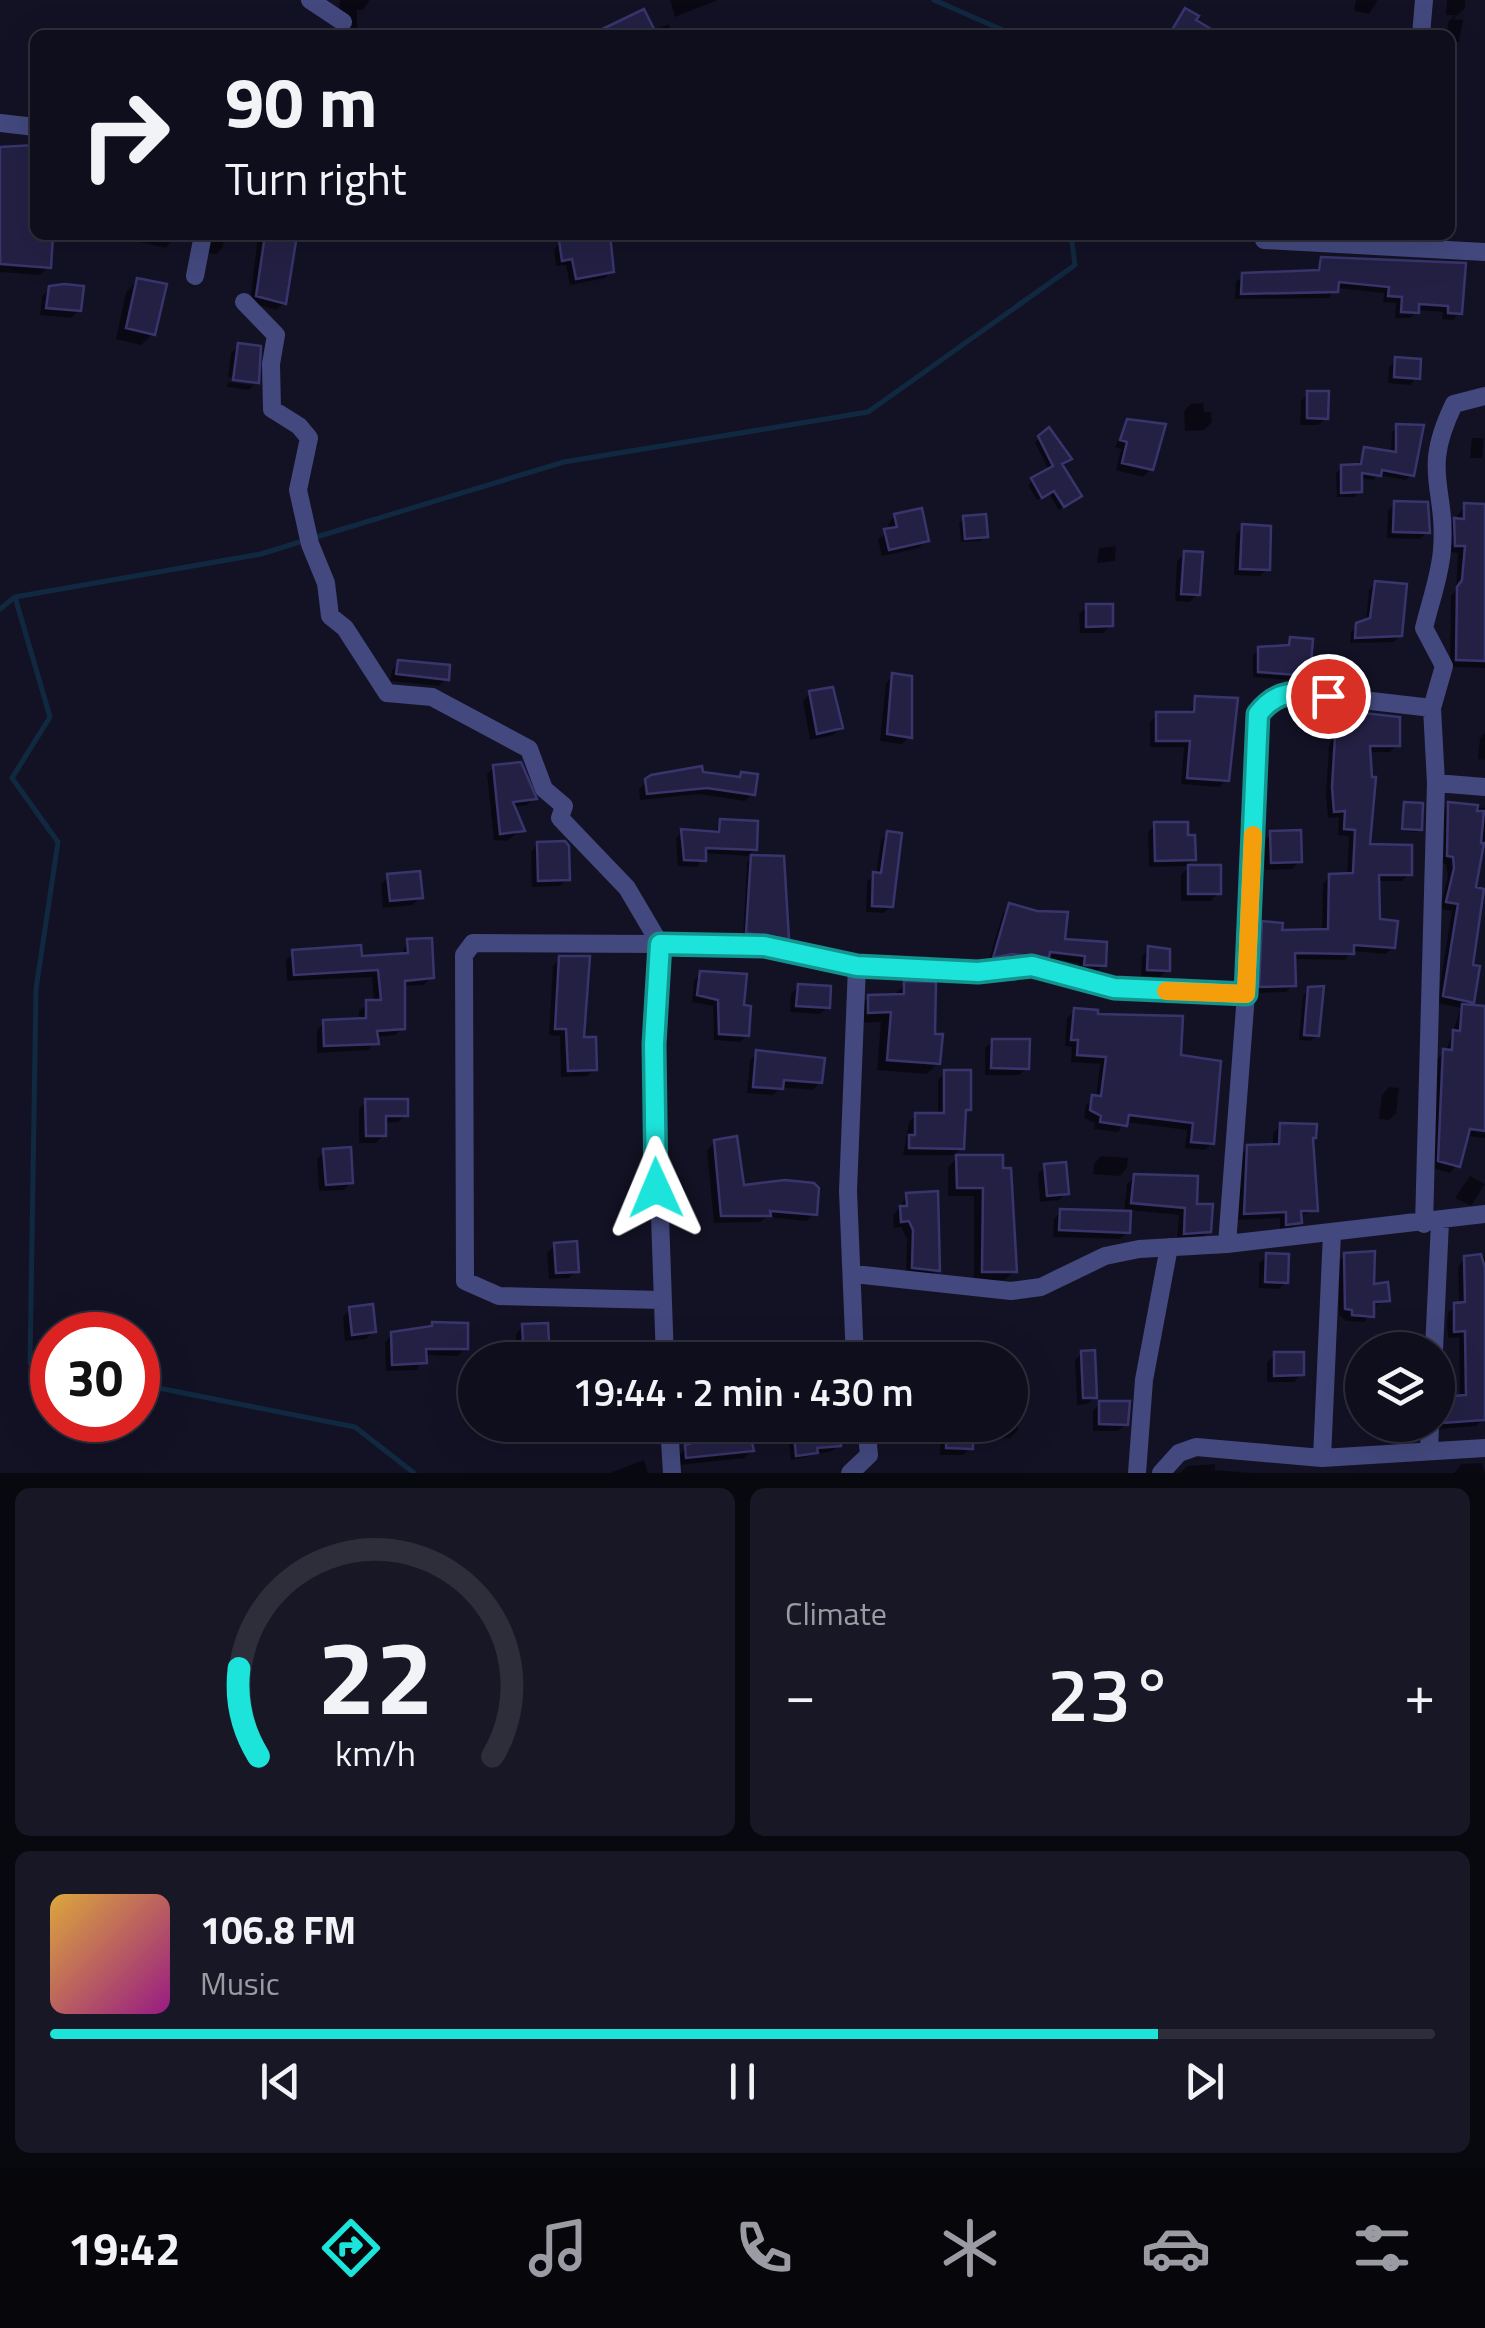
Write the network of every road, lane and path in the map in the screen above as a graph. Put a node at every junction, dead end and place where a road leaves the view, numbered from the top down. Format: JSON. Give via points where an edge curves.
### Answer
{"nodes":[{"id":1,"x":310,"y":0,"type":"edge"},
{"id":2,"x":1424,"y":0,"type":"edge"},
{"id":3,"x":343,"y":22,"type":"dead end"},
{"id":4,"x":1421,"y":30,"type":"edge"},
{"id":5,"x":0,"y":124,"type":"edge"},
{"id":6,"x":30,"y":127,"type":"edge"},
{"id":7,"x":202,"y":240,"type":"edge"},
{"id":8,"x":1264,"y":240,"type":"dead end"},
{"id":9,"x":1403,"y":241,"type":"edge"},
{"id":10,"x":1485,"y":252,"type":"edge"},
{"id":11,"x":195,"y":276,"type":"dead end"},
{"id":12,"x":244,"y":302,"type":"dead end"},
{"id":13,"x":1485,"y":396,"type":"edge"},
{"id":14,"x":1432,"y":708,"type":"junction"},
{"id":15,"x":1436,"y":783,"type":"junction"},
{"id":16,"x":1485,"y":787,"type":"edge"},
{"id":17,"x":660,"y":944,"type":"junction"},
{"id":18,"x":857,"y":966,"type":"junction"},
{"id":19,"x":1246,"y":994,"type":"junction"},
{"id":20,"x":1485,"y":1214,"type":"edge"},
{"id":21,"x":1432,"y":1223,"type":"junction"},
{"id":22,"x":1332,"y":1233,"type":"junction"},
{"id":23,"x":1227,"y":1244,"type":"junction"},
{"id":24,"x":1169,"y":1247,"type":"junction"},
{"id":25,"x":854,"y":1274,"type":"junction"},
{"id":26,"x":661,"y":1300,"type":"junction"},
{"id":27,"x":1434,"y":1332,"type":"edge"},
{"id":28,"x":663,"y":1342,"type":"edge"},
{"id":29,"x":855,"y":1342,"type":"edge"},
{"id":30,"x":669,"y":1442,"type":"edge"},
{"id":31,"x":868,"y":1442,"type":"edge"},
{"id":32,"x":1429,"y":1442,"type":"edge"},
{"id":33,"x":1485,"y":1448,"type":"edge"},
{"id":34,"x":1429,"y":1452,"type":"junction"},
{"id":35,"x":1322,"y":1458,"type":"junction"},
{"id":36,"x":672,"y":1473,"type":"edge"},
{"id":37,"x":850,"y":1473,"type":"edge"},
{"id":38,"x":1137,"y":1473,"type":"edge"},
{"id":39,"x":1161,"y":1473,"type":"edge"}],
"edges":[{"from":1,"to":3,"type":"street"},
{"from":2,"to":4,"type":"street"},
{"from":5,"to":6,"type":"street"},
{"from":7,"to":11,"type":"street"},
{"from":8,"to":9,"type":"street"},
{"from":9,"to":10,"type":"street"},
{"from":12,"to":17,"type":"street","via":[[276,335],[272,409],[309,438],[298,490],[330,616],[387,693],[432,697],[529,750],[544,789],[564,806],[560,818],[628,888]]},
{"from":13,"to":14,"type":"street","via":[[1454,404],[1438,437],[1433,474],[1442,551],[1424,628],[1444,666]]},
{"from":14,"to":15,"type":"street"},
{"from":14,"to":19,"type":"street","via":[[1293,692],[1271,697],[1258,714]]},
{"from":15,"to":16,"type":"street"},
{"from":15,"to":21,"type":"street"},
{"from":17,"to":18,"type":"street","via":[[764,946]]},
{"from":17,"to":26,"type":"street","via":[[654,1044]]},
{"from":17,"to":26,"type":"street","via":[[479,940],[468,946],[463,1274],[474,1288],[498,1296]]},
{"from":18,"to":19,"type":"street","via":[[978,972],[1032,966],[1114,988]]},
{"from":18,"to":25,"type":"street","via":[[848,1192]]},
{"from":19,"to":23,"type":"street"},
{"from":20,"to":21,"type":"street"},
{"from":21,"to":22,"type":"street"},
{"from":21,"to":27,"type":"street"},
{"from":22,"to":23,"type":"street"},
{"from":22,"to":35,"type":"street"},
{"from":23,"to":24,"type":"street"},
{"from":24,"to":25,"type":"street","via":[[1105,1256],[1041,1287],[1011,1291]]},
{"from":24,"to":38,"type":"street","via":[[1144,1380]]},
{"from":25,"to":29,"type":"street"},
{"from":26,"to":28,"type":"street"},
{"from":30,"to":36,"type":"street"},
{"from":31,"to":37,"type":"street","via":[[869,1454]]},
{"from":32,"to":34,"type":"street"},
{"from":33,"to":34,"type":"street"},
{"from":34,"to":35,"type":"street"},
{"from":35,"to":39,"type":"street","via":[[1196,1447],[1178,1453]]}]}
